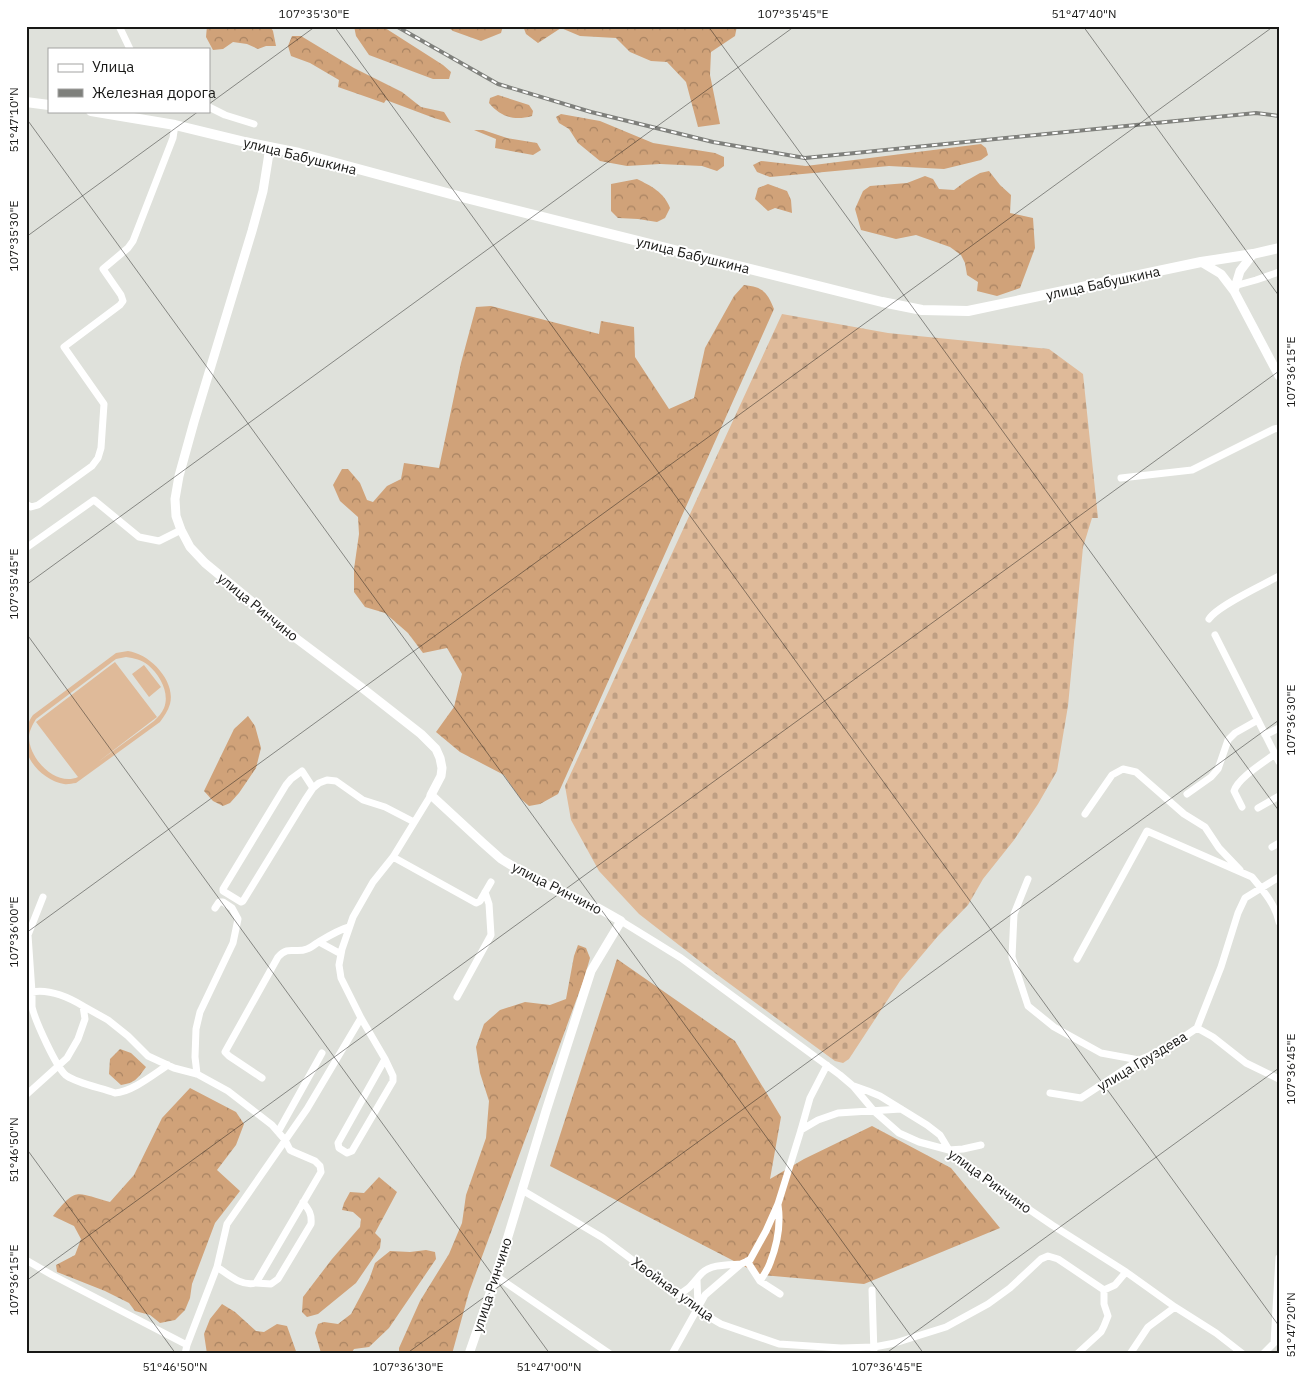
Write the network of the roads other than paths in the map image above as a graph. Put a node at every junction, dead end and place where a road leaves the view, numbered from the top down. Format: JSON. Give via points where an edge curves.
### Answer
{"nodes":[{"id":1,"x":119,"y":26,"type":"edge"},
{"id":2,"x":130,"y":48,"type":"edge"},
{"id":3,"x":26,"y":102,"type":"edge"},
{"id":4,"x":48,"y":105,"type":"edge"},
{"id":5,"x":210,"y":108,"type":"edge"},
{"id":6,"x":112,"y":113,"type":"edge"},
{"id":7,"x":254,"y":124,"type":"dead end"},
{"id":8,"x":175,"y":126,"type":"junction"},
{"id":9,"x":270,"y":147,"type":"junction"},
{"id":10,"x":1279,"y":248,"type":"edge"},
{"id":11,"x":1253,"y":254,"type":"junction"},
{"id":12,"x":1201,"y":262,"type":"junction"},
{"id":13,"x":1279,"y":272,"type":"edge"},
{"id":14,"x":1236,"y":288,"type":"junction"},
{"id":15,"x":1279,"y":376,"type":"edge"},
{"id":16,"x":1279,"y":428,"type":"edge"},
{"id":17,"x":1121,"y":478,"type":"dead end"},
{"id":18,"x":26,"y":504,"type":"edge"},
{"id":19,"x":181,"y":530,"type":"junction"},
{"id":20,"x":26,"y":548,"type":"edge"},
{"id":21,"x":1279,"y":576,"type":"edge"},
{"id":22,"x":1209,"y":619,"type":"dead end"},
{"id":23,"x":1215,"y":634,"type":"dead end"},
{"id":24,"x":1258,"y":720,"type":"junction"},
{"id":25,"x":1279,"y":728,"type":"edge"},
{"id":26,"x":1265,"y":735,"type":"junction"},
{"id":27,"x":1275,"y":754,"type":"junction"},
{"id":28,"x":1279,"y":762,"type":"edge"},
{"id":29,"x":312,"y":788,"type":"junction"},
{"id":30,"x":1187,"y":794,"type":"dead end"},
{"id":31,"x":431,"y":795,"type":"junction"},
{"id":32,"x":1279,"y":796,"type":"edge"},
{"id":33,"x":1242,"y":807,"type":"dead end"},
{"id":34,"x":1258,"y":808,"type":"dead end"},
{"id":35,"x":1085,"y":814,"type":"dead end"},
{"id":36,"x":414,"y":822,"type":"junction"},
{"id":37,"x":393,"y":857,"type":"junction"},
{"id":38,"x":1242,"y":872,"type":"junction"},
{"id":39,"x":1279,"y":877,"type":"edge"},
{"id":40,"x":1028,"y":879,"type":"dead end"},
{"id":41,"x":491,"y":882,"type":"dead end"},
{"id":42,"x":1260,"y":887,"type":"junction"},
{"id":43,"x":485,"y":892,"type":"junction"},
{"id":44,"x":43,"y":898,"type":"dead end"},
{"id":45,"x":215,"y":908,"type":"dead end"},
{"id":46,"x":621,"y":921,"type":"junction"},
{"id":47,"x":1279,"y":922,"type":"edge"},
{"id":48,"x":349,"y":927,"type":"junction"},
{"id":49,"x":27,"y":935,"type":"edge"},
{"id":50,"x":319,"y":942,"type":"junction"},
{"id":51,"x":341,"y":954,"type":"junction"},
{"id":52,"x":1077,"y":959,"type":"dead end"},
{"id":53,"x":28,"y":981,"type":"edge"},
{"id":54,"x":29,"y":994,"type":"edge"},
{"id":55,"x":457,"y":997,"type":"dead end"},
{"id":56,"x":83,"y":1006,"type":"junction"},
{"id":57,"x":361,"y":1018,"type":"junction"},
{"id":58,"x":1197,"y":1028,"type":"junction"},
{"id":59,"x":322,"y":1053,"type":"dead end"},
{"id":60,"x":385,"y":1059,"type":"junction"},
{"id":61,"x":1139,"y":1060,"type":"junction"},
{"id":62,"x":168,"y":1065,"type":"junction"},
{"id":63,"x":827,"y":1065,"type":"junction"},
{"id":64,"x":58,"y":1067,"type":"junction"},
{"id":65,"x":197,"y":1074,"type":"junction"},
{"id":66,"x":262,"y":1078,"type":"dead end"},
{"id":67,"x":1279,"y":1079,"type":"edge"},
{"id":68,"x":853,"y":1086,"type":"junction"},
{"id":69,"x":1050,"y":1093,"type":"dead end"},
{"id":70,"x":26,"y":1095,"type":"edge"},
{"id":71,"x":902,"y":1109,"type":"junction"},
{"id":72,"x":874,"y":1111,"type":"junction"},
{"id":73,"x":801,"y":1130,"type":"junction"},
{"id":74,"x":278,"y":1132,"type":"junction"},
{"id":75,"x":285,"y":1140,"type":"junction"},
{"id":76,"x":981,"y":1145,"type":"dead end"},
{"id":77,"x":949,"y":1150,"type":"junction"},
{"id":78,"x":522,"y":1190,"type":"junction"},
{"id":79,"x":303,"y":1202,"type":"junction"},
{"id":80,"x":778,"y":1204,"type":"junction"},
{"id":81,"x":1279,"y":1258,"type":"edge"},
{"id":82,"x":26,"y":1260,"type":"edge"},
{"id":83,"x":744,"y":1263,"type":"junction"},
{"id":84,"x":217,"y":1267,"type":"junction"},
{"id":85,"x":1126,"y":1272,"type":"junction"},
{"id":86,"x":496,"y":1276,"type":"junction"},
{"id":87,"x":697,"y":1280,"type":"junction"},
{"id":88,"x":760,"y":1281,"type":"junction"},
{"id":89,"x":256,"y":1283,"type":"junction"},
{"id":90,"x":872,"y":1290,"type":"dead end"},
{"id":91,"x":1104,"y":1290,"type":"junction"},
{"id":92,"x":678,"y":1294,"type":"junction"},
{"id":93,"x":780,"y":1294,"type":"dead end"},
{"id":94,"x":1175,"y":1307,"type":"junction"},
{"id":95,"x":695,"y":1308,"type":"junction"},
{"id":96,"x":187,"y":1345,"type":"junction"},
{"id":97,"x":874,"y":1351,"type":"edge"},
{"id":98,"x":185,"y":1354,"type":"edge"},
{"id":99,"x":469,"y":1354,"type":"edge"},
{"id":100,"x":610,"y":1354,"type":"edge"},
{"id":101,"x":672,"y":1354,"type":"edge"},
{"id":102,"x":1078,"y":1354,"type":"edge"},
{"id":103,"x":1130,"y":1354,"type":"edge"},
{"id":104,"x":1243,"y":1354,"type":"edge"},
{"id":105,"x":1263,"y":1354,"type":"edge"}],
"edges":[{"from":1,"to":2,"type":"street"},
{"from":3,"to":4,"type":"main road"},
{"from":5,"to":7,"type":"street"},
{"from":6,"to":8,"type":"main road","name":"улица Бабушкина"},
{"from":8,"to":9,"type":"main road","name":"улица Бабушкина"},
{"from":8,"to":18,"type":"street","via":[[133,240],[103,269],[123,301],[64,347],[104,404],[98,458],[92,466],[38,505],[31,507]]},
{"from":9,"to":12,"type":"main road","name":"улица Бабушкина","via":[[922,310],[968,311]]},
{"from":9,"to":19,"type":"street","name":"улица Ринчино","via":[[259,207],[179,476],[175,499]]},
{"from":10,"to":11,"type":"main road","name":"улица Бабушкина"},
{"from":11,"to":12,"type":"main road","name":"улица Бабушкина"},
{"from":11,"to":14,"type":"street","via":[[1240,271]]},
{"from":12,"to":14,"type":"street"},
{"from":13,"to":14,"type":"street"},
{"from":14,"to":15,"type":"street"},
{"from":16,"to":17,"type":"street","via":[[1192,470]]},
{"from":19,"to":20,"type":"street","via":[[160,541],[139,537],[94,500]]},
{"from":19,"to":31,"type":"street","name":"улица Ринчино","via":[[190,547],[205,563],[246,598],[421,734],[436,750],[442,768]]},
{"from":21,"to":22,"type":"street","via":[[1212,614]]},
{"from":23,"to":24,"type":"street"},
{"from":24,"to":26,"type":"street"},
{"from":24,"to":30,"type":"street","via":[[1228,740],[1218,769]]},
{"from":25,"to":26,"type":"street"},
{"from":26,"to":27,"type":"street"},
{"from":27,"to":28,"type":"street"},
{"from":27,"to":33,"type":"street","via":[[1236,787],[1234,791]]},
{"from":29,"to":29,"type":"street","via":[[302,771],[291,779],[223,891],[243,901]]},
{"from":29,"to":36,"type":"street","via":[[327,780],[336,782],[363,800]]},
{"from":31,"to":36,"type":"street"},
{"from":31,"to":46,"type":"street","name":"улица Ринчино","via":[[501,859]]},
{"from":32,"to":34,"type":"street"},
{"from":35,"to":38,"type":"street","via":[[1112,775],[1123,769],[1136,772],[1184,814],[1205,827],[1219,848]]},
{"from":36,"to":37,"type":"street"},
{"from":37,"to":43,"type":"street","via":[[476,903]]},
{"from":37,"to":48,"type":"street","via":[[373,882]]},
{"from":38,"to":42,"type":"street","via":[[1252,877]]},
{"from":38,"to":52,"type":"street","via":[[1148,830]]},
{"from":39,"to":42,"type":"street"},
{"from":40,"to":61,"type":"street","via":[[1014,914],[1012,957],[1028,1006],[1054,1027],[1101,1053]]},
{"from":41,"to":43,"type":"street"},
{"from":42,"to":47,"type":"street","via":[[1278,914]]},
{"from":42,"to":58,"type":"street","via":[[1245,898],[1238,913]]},
{"from":43,"to":55,"type":"street","via":[[489,904],[490,935]]},
{"from":44,"to":49,"type":"street"},
{"from":45,"to":65,"type":"street","via":[[223,902],[232,908],[238,919],[233,943],[200,1012],[196,1029]]},
{"from":46,"to":63,"type":"street","name":"улица Ринчино","via":[[681,958]]},
{"from":46,"to":78,"type":"street","name":"улица Ринчино","via":[[591,972]]},
{"from":48,"to":50,"type":"street"},
{"from":48,"to":51,"type":"street"},
{"from":49,"to":53,"type":"street"},
{"from":50,"to":51,"type":"street"},
{"from":50,"to":66,"type":"street","via":[[306,950],[289,950],[278,957],[225,1052]]},
{"from":51,"to":57,"type":"street","via":[[341,978]]},
{"from":53,"to":54,"type":"street"},
{"from":54,"to":56,"type":"street","via":[[46,991]]},
{"from":54,"to":64,"type":"street","via":[[37,1021]]},
{"from":56,"to":62,"type":"street","via":[[108,1020],[148,1056]]},
{"from":56,"to":64,"type":"street","via":[[85,1019],[78,1039]]},
{"from":57,"to":60,"type":"street"},
{"from":57,"to":75,"type":"street"},
{"from":58,"to":61,"type":"street","name":"улица Груздева","via":[[1166,1049]]},
{"from":58,"to":67,"type":"street","name":"улица Груздева","via":[[1246,1063]]},
{"from":59,"to":74,"type":"street"},
{"from":60,"to":60,"type":"street","via":[[393,1081],[352,1152],[347,1153],[339,1148],[338,1143]]},
{"from":61,"to":69,"type":"street","name":"улица Груздева","via":[[1081,1098]]},
{"from":62,"to":64,"type":"street","via":[[122,1092],[75,1081]]},
{"from":62,"to":65,"type":"street"},
{"from":63,"to":68,"type":"street","name":"улица Ринчино"},
{"from":63,"to":73,"type":"street","via":[[810,1098]]},
{"from":64,"to":70,"type":"street"},
{"from":65,"to":74,"type":"street","via":[[228,1091]]},
{"from":68,"to":71,"type":"street"},
{"from":68,"to":72,"type":"street","name":"улица Ринчино"},
{"from":71,"to":72,"type":"street"},
{"from":71,"to":77,"type":"street","via":[[940,1134]]},
{"from":72,"to":73,"type":"street","via":[[838,1113]]},
{"from":72,"to":77,"type":"street","name":"улица Ринчино","via":[[899,1133]]},
{"from":73,"to":80,"type":"street"},
{"from":74,"to":75,"type":"street"},
{"from":75,"to":79,"type":"street","via":[[290,1150],[315,1161],[321,1169]]},
{"from":75,"to":84,"type":"street","via":[[227,1224]]},
{"from":76,"to":77,"type":"street"},
{"from":77,"to":85,"type":"street","name":"улица Ринчино","via":[[999,1189]]},
{"from":78,"to":86,"type":"street","name":"улица Ринчино"},
{"from":78,"to":92,"type":"street","name":"Хвойная улица","via":[[603,1238]]},
{"from":79,"to":89,"type":"street"},
{"from":79,"to":89,"type":"street","via":[[310,1211],[311,1224],[275,1282]]},
{"from":80,"to":83,"type":"street","via":[[750,1260]]},
{"from":80,"to":88,"type":"street","via":[[780,1218],[776,1242],[770,1264]]},
{"from":81,"to":105,"type":"street","via":[[1274,1343]]},
{"from":82,"to":96,"type":"street"},
{"from":83,"to":87,"type":"street","via":[[710,1268]]},
{"from":83,"to":88,"type":"street"},
{"from":83,"to":95,"type":"street","via":[[705,1295]]},
{"from":84,"to":89,"type":"street","via":[[244,1284]]},
{"from":84,"to":96,"type":"street"},
{"from":85,"to":91,"type":"street","via":[[1115,1285]]},
{"from":85,"to":94,"type":"street","name":"улица Ринчино"},
{"from":86,"to":99,"type":"street","name":"улица Ринчино"},
{"from":86,"to":100,"type":"street"},
{"from":87,"to":92,"type":"street","via":[[688,1290]]},
{"from":87,"to":95,"type":"street"},
{"from":88,"to":93,"type":"street"},
{"from":90,"to":97,"type":"street"},
{"from":91,"to":97,"type":"street","name":"Хвойная улица","via":[[1058,1259],[1048,1256],[988,1304],[946,1327]]},
{"from":91,"to":102,"type":"street","via":[[1108,1316],[1104,1326]]},
{"from":92,"to":95,"type":"street","name":"Хвойная улица"},
{"from":94,"to":103,"type":"street","via":[[1148,1327]]},
{"from":94,"to":104,"type":"street","name":"улица Ринчино"},
{"from":95,"to":97,"type":"street","name":"Хвойная улица","via":[[721,1324],[779,1344]]},
{"from":95,"to":101,"type":"street"},
{"from":96,"to":98,"type":"street"}]}
